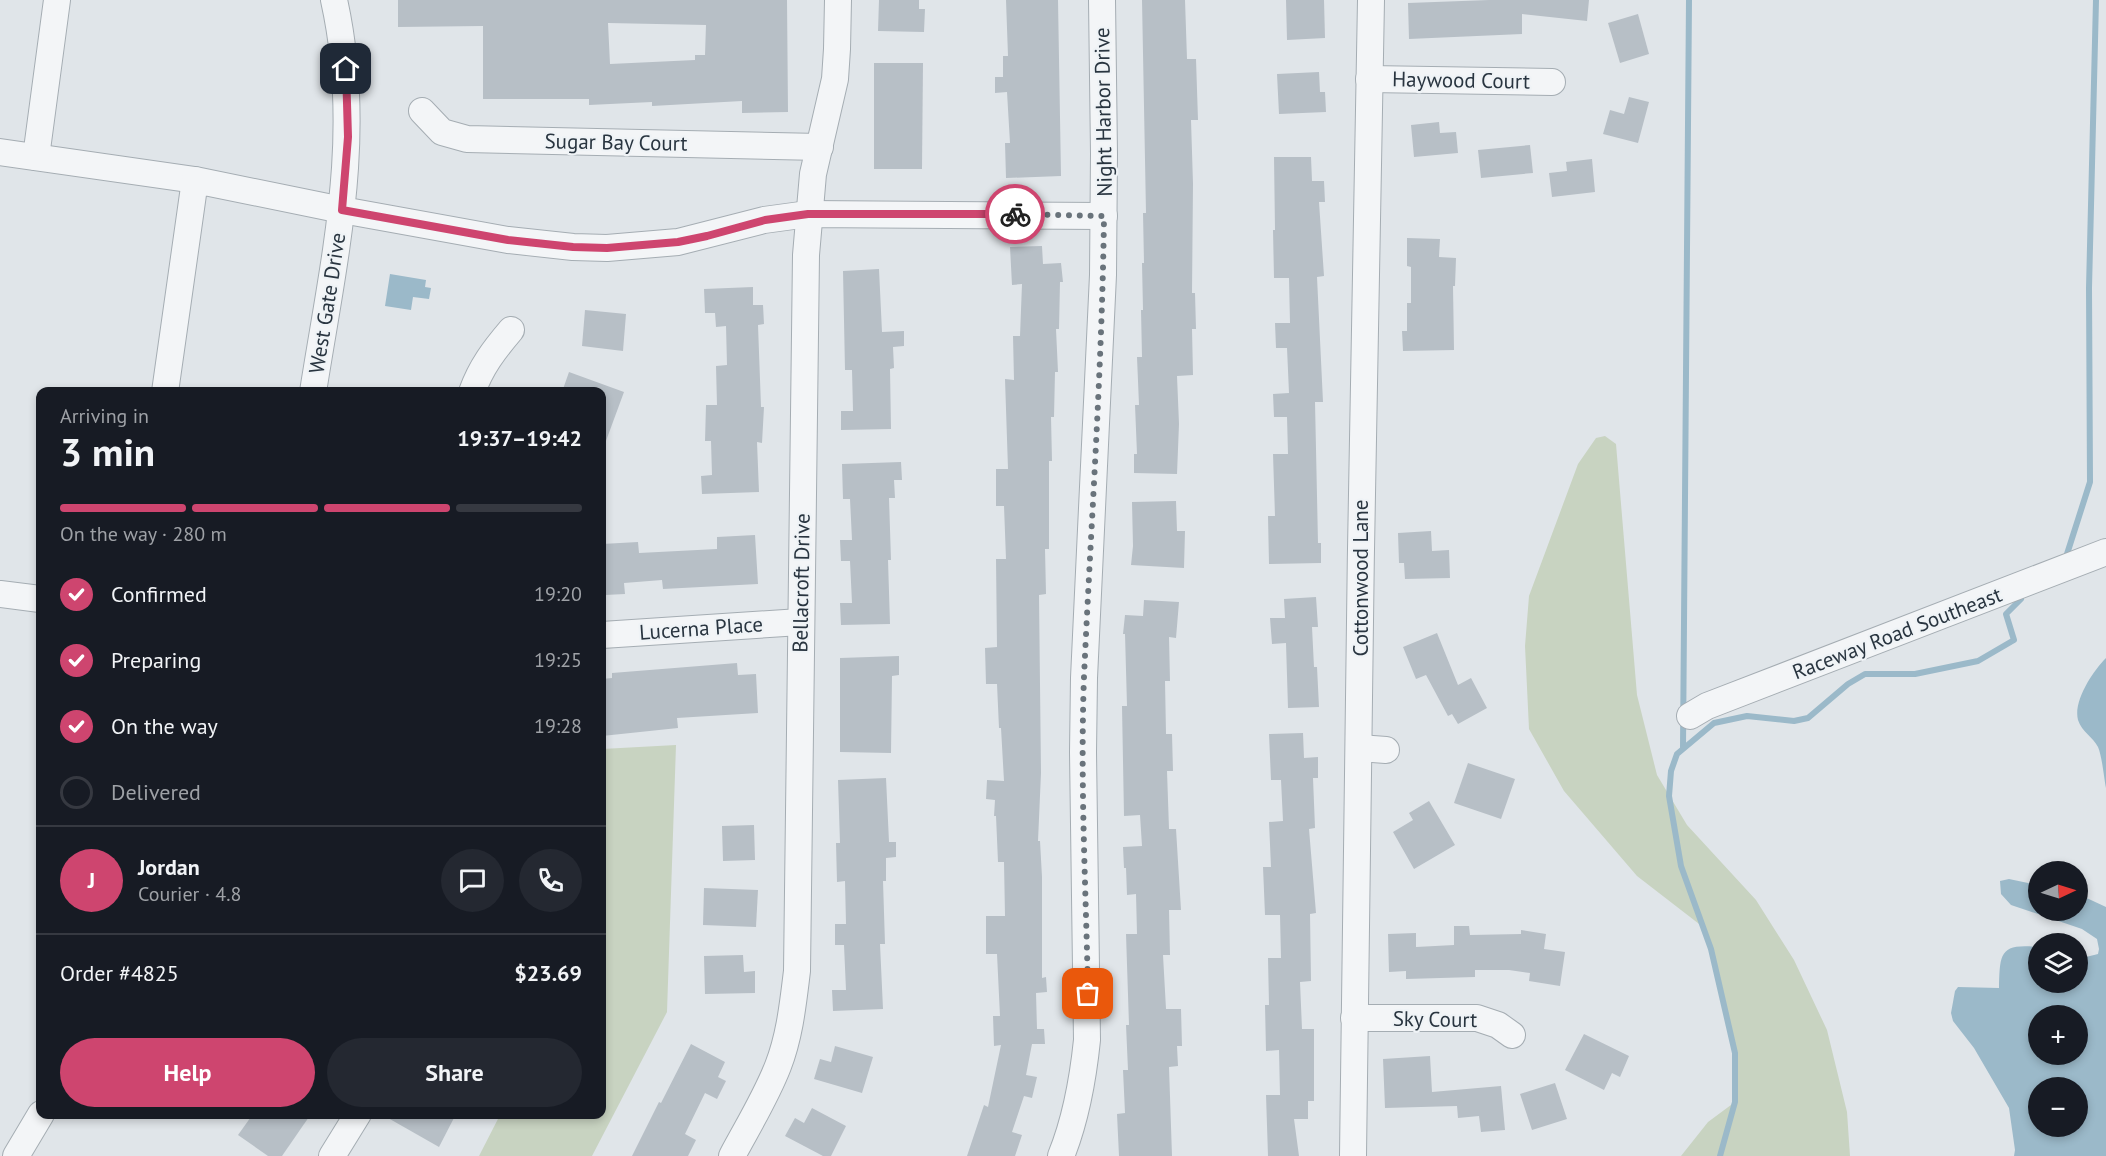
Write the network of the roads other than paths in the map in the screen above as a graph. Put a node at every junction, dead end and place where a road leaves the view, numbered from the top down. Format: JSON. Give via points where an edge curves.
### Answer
{"nodes":[{"id":1,"x":57,"y":0,"type":"edge"},
{"id":2,"x":334,"y":0,"type":"edge"},
{"id":3,"x":838,"y":0,"type":"edge"},
{"id":4,"x":1102,"y":0,"type":"edge"},
{"id":5,"x":1371,"y":0,"type":"edge"},
{"id":6,"x":1370,"y":79,"type":"junction"},
{"id":7,"x":1552,"y":82,"type":"dead end"},
{"id":8,"x":423,"y":111,"type":"dead end"},
{"id":9,"x":820,"y":147,"type":"junction"},
{"id":10,"x":0,"y":152,"type":"edge"},
{"id":11,"x":36,"y":157,"type":"junction"},
{"id":12,"x":195,"y":180,"type":"junction"},
{"id":13,"x":342,"y":210,"type":"junction"},
{"id":14,"x":808,"y":214,"type":"junction"},
{"id":15,"x":1104,"y":216,"type":"junction"},
{"id":16,"x":511,"y":330,"type":"dead end"},
{"id":17,"x":166,"y":387,"type":"edge"},
{"id":18,"x":314,"y":387,"type":"edge"},
{"id":19,"x":474,"y":387,"type":"edge"},
{"id":20,"x":2106,"y":552,"type":"edge"},
{"id":21,"x":0,"y":594,"type":"edge"},
{"id":22,"x":36,"y":598,"type":"edge"},
{"id":23,"x":800,"y":622,"type":"junction"},
{"id":24,"x":606,"y":635,"type":"edge"},
{"id":25,"x":1690,"y":716,"type":"dead end"},
{"id":26,"x":1359,"y":748,"type":"junction"},
{"id":27,"x":1386,"y":750,"type":"dead end"},
{"id":28,"x":1354,"y":1018,"type":"junction"},
{"id":29,"x":1512,"y":1035,"type":"dead end"},
{"id":30,"x":38,"y":1119,"type":"edge"},
{"id":31,"x":355,"y":1119,"type":"edge"},
{"id":32,"x":16,"y":1156,"type":"edge"},
{"id":33,"x":332,"y":1156,"type":"edge"},
{"id":34,"x":732,"y":1156,"type":"edge"},
{"id":35,"x":1061,"y":1156,"type":"edge"},
{"id":36,"x":1353,"y":1156,"type":"edge"}],
"edges":[{"from":1,"to":11,"type":"street"},
{"from":2,"to":13,"type":"street","name":"West Gate Drive","via":[[348,103]]},
{"from":3,"to":9,"type":"street","name":"Bellacroft Drive","via":[[835,79]]},
{"from":4,"to":15,"type":"street","name":"Night Harbor Drive"},
{"from":5,"to":6,"type":"street","name":"Cottonwood Lane"},
{"from":6,"to":7,"type":"street","name":"Haywood Court"},
{"from":6,"to":26,"type":"street","name":"Cottonwood Lane"},
{"from":8,"to":9,"type":"street","name":"Sugar Bay Court","via":[[442,132],[467,139]]},
{"from":9,"to":14,"type":"street","name":"Bellacroft Drive"},
{"from":10,"to":11,"type":"street"},
{"from":11,"to":12,"type":"street"},
{"from":12,"to":13,"type":"street"},
{"from":12,"to":17,"type":"street"},
{"from":13,"to":14,"type":"street","via":[[508,240],[607,248],[678,242],[765,220]]},
{"from":13,"to":18,"type":"street","name":"West Gate Drive"},
{"from":14,"to":15,"type":"street"},
{"from":14,"to":23,"type":"street","name":"Bellacroft Drive"},
{"from":15,"to":35,"type":"street","name":"Night Harbor Drive","via":[[1084,678],[1087,1040],[1083,1076]]},
{"from":16,"to":19,"type":"street","via":[[492,352]]},
{"from":20,"to":25,"type":"street","name":"Raceway Road Southeast","via":[[1707,706]]},
{"from":21,"to":22,"type":"street"},
{"from":23,"to":24,"type":"street","name":"Lucerna Place"},
{"from":23,"to":34,"type":"street","name":"Bellacroft Drive","via":[[797,971],[793,1008],[778,1065]]},
{"from":26,"to":27,"type":"street"},
{"from":26,"to":28,"type":"street","name":"Cottonwood Lane"},
{"from":28,"to":29,"type":"street","name":"Sky Court","via":[[1477,1018]]},
{"from":28,"to":36,"type":"street","name":"Cottonwood Lane"},
{"from":30,"to":32,"type":"street"},
{"from":31,"to":33,"type":"street"}]}
